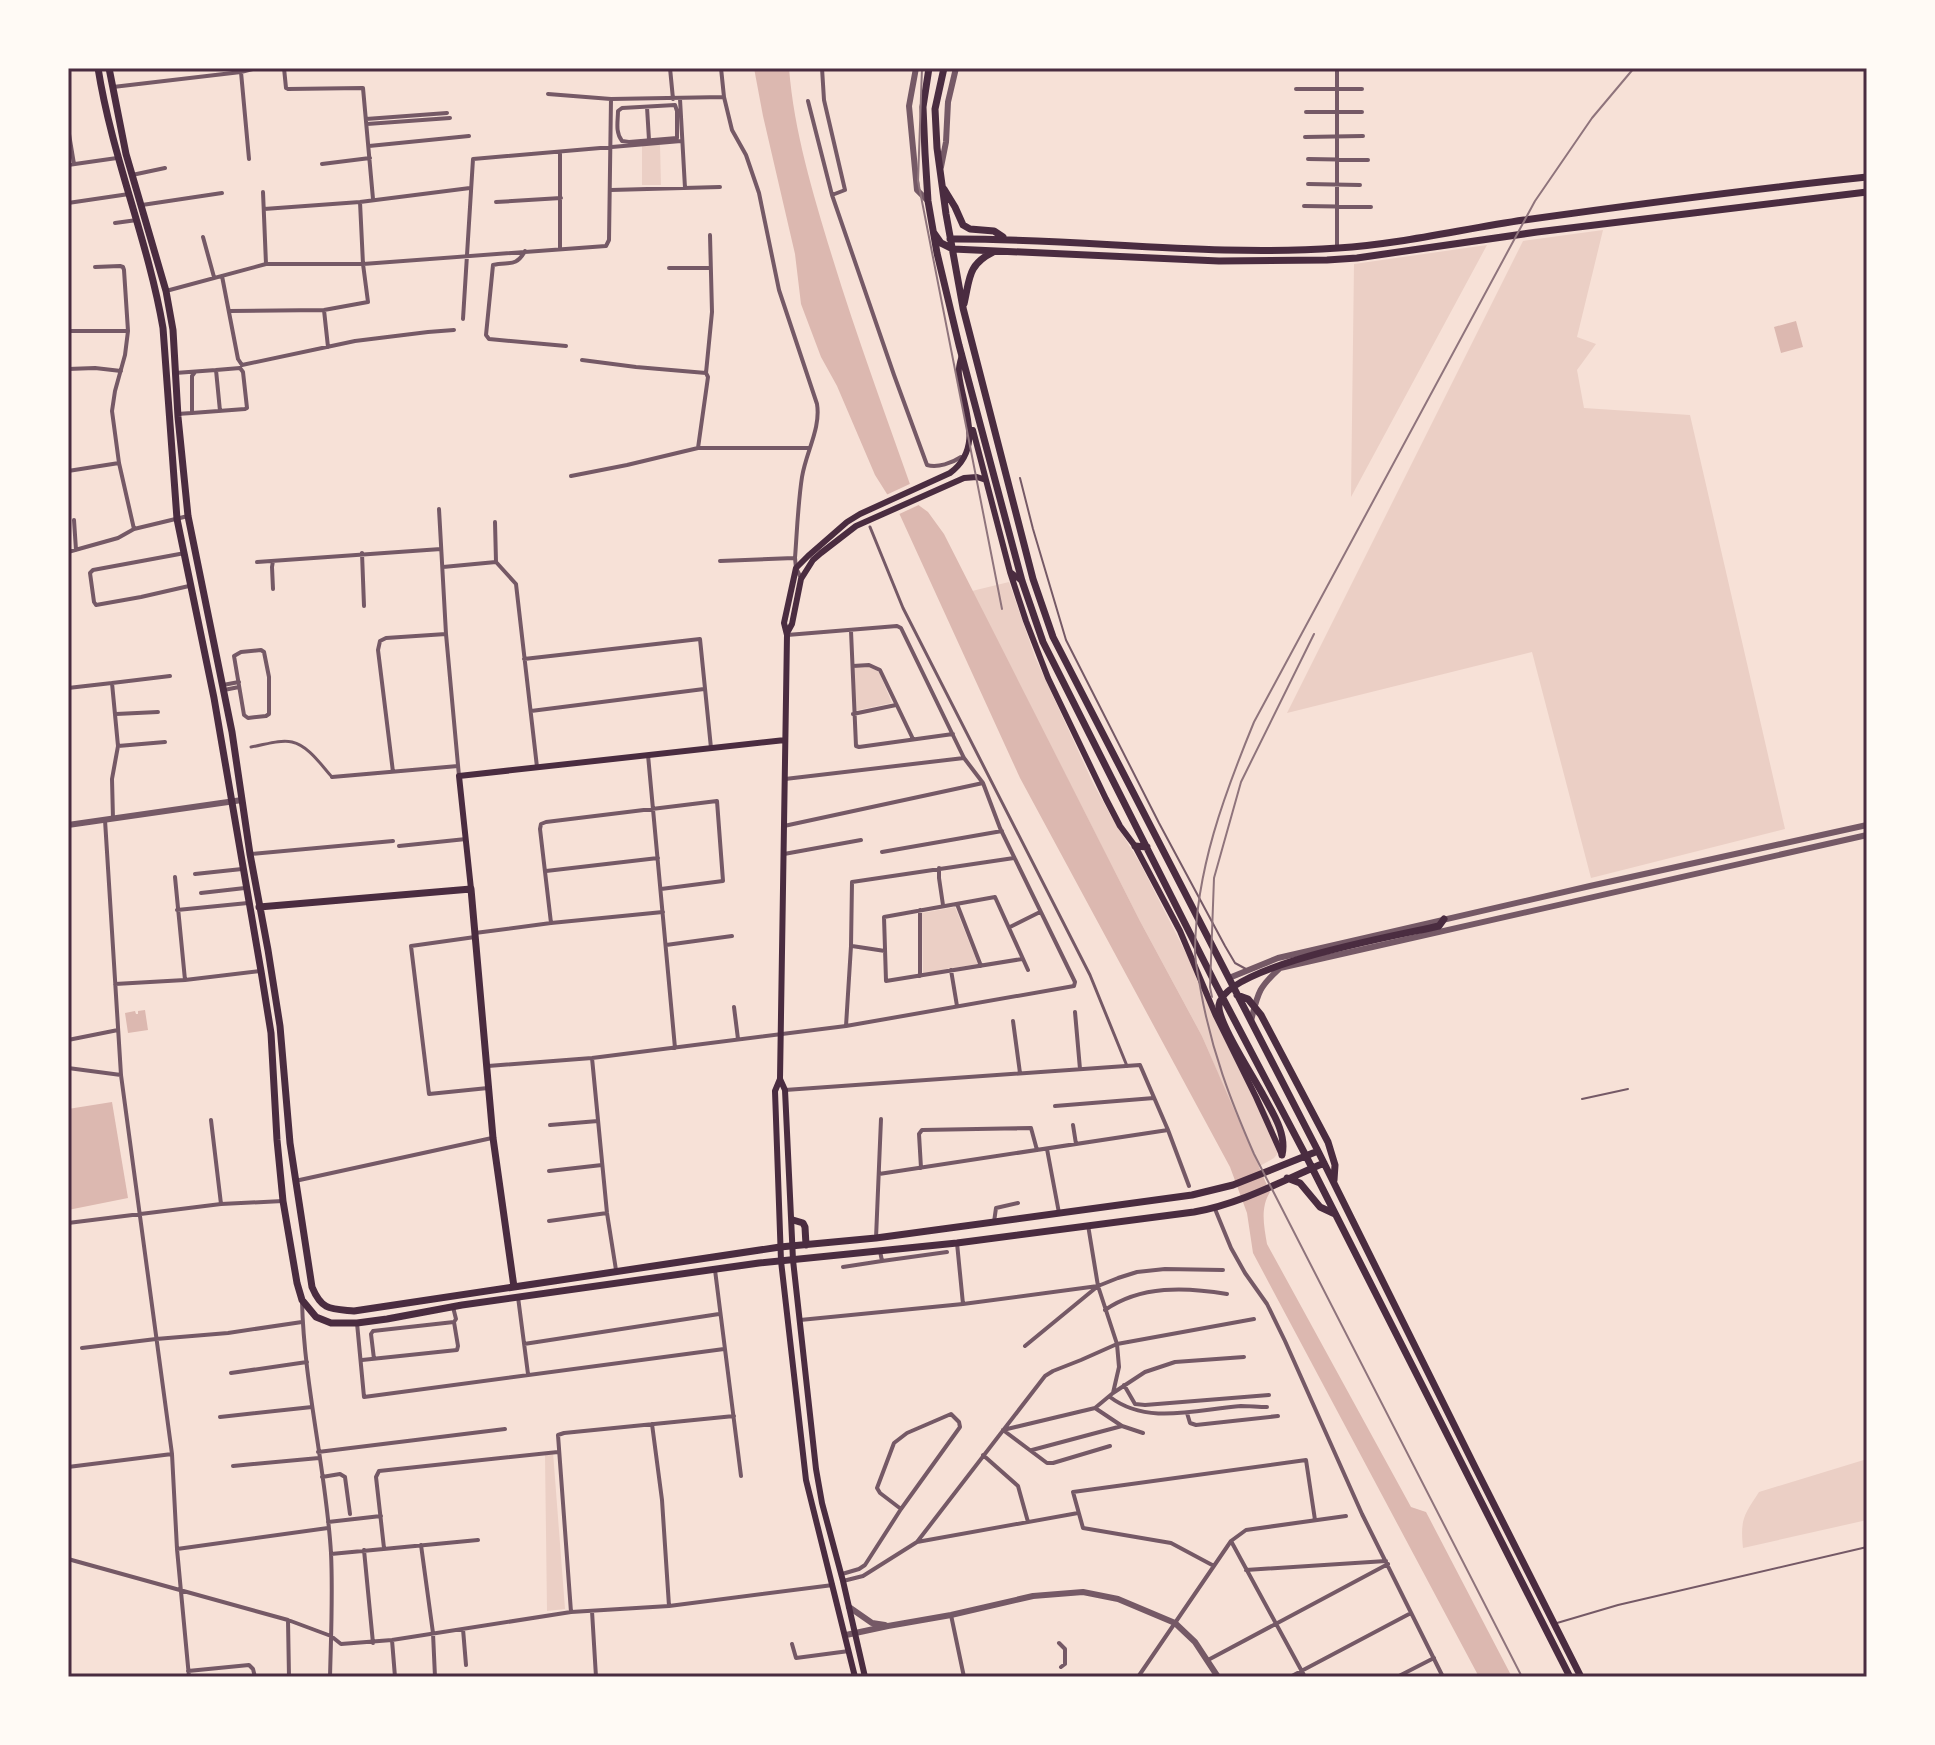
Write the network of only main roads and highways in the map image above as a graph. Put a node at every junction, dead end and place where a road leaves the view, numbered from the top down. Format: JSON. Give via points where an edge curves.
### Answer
{"nodes":[{"id":1,"x":98,"y":68,"type":"edge"},
{"id":2,"x":109,"y":68,"type":"edge"},
{"id":3,"x":929,"y":68,"type":"edge"},
{"id":4,"x":944,"y":68,"type":"edge"},
{"id":5,"x":122,"y":156,"type":"junction"},
{"id":6,"x":1867,"y":177,"type":"edge"},
{"id":7,"x":942,"y":185,"type":"junction"},
{"id":8,"x":1867,"y":192,"type":"edge"},
{"id":9,"x":933,"y":232,"type":"junction"},
{"id":10,"x":1004,"y":238,"type":"junction"},
{"id":11,"x":950,"y":239,"type":"junction"},
{"id":12,"x":953,"y":249,"type":"junction"},
{"id":13,"x":995,"y":251,"type":"junction"},
{"id":14,"x":963,"y":308,"type":"junction"},
{"id":15,"x":962,"y":355,"type":"junction"},
{"id":16,"x":969,"y":418,"type":"junction"},
{"id":17,"x":986,"y":480,"type":"junction"},
{"id":18,"x":819,"y":550,"type":"junction"},
{"id":19,"x":1010,"y":572,"type":"junction"},
{"id":20,"x":1022,"y":581,"type":"junction"},
{"id":21,"x":787,"y":635,"type":"junction"},
{"id":22,"x":785,"y":740,"type":"junction"},
{"id":23,"x":1137,"y":800,"type":"junction"},
{"id":24,"x":1126,"y":806,"type":"junction"},
{"id":25,"x":1149,"y":823,"type":"junction"},
{"id":26,"x":1137,"y":828,"type":"junction"},
{"id":27,"x":1135,"y":846,"type":"junction"},
{"id":28,"x":1147,"y":847,"type":"junction"},
{"id":29,"x":471,"y":889,"type":"junction"},
{"id":30,"x":259,"y":907,"type":"junction"},
{"id":31,"x":1444,"y":919,"type":"road end"},
{"id":32,"x":268,"y":950,"type":"junction"},
{"id":33,"x":257,"y":951,"type":"junction"},
{"id":34,"x":1227,"y":991,"type":"junction"},
{"id":35,"x":780,"y":1079,"type":"junction"},
{"id":36,"x":1285,"y":1140,"type":"junction"},
{"id":37,"x":1301,"y":1145,"type":"junction"},
{"id":38,"x":1318,"y":1151,"type":"junction"},
{"id":39,"x":1306,"y":1156,"type":"junction"},
{"id":40,"x":1284,"y":1159,"type":"junction"},
{"id":41,"x":1324,"y":1163,"type":"junction"},
{"id":42,"x":1312,"y":1168,"type":"junction"},
{"id":43,"x":1287,"y":1178,"type":"junction"},
{"id":44,"x":1334,"y":1183,"type":"junction"},
{"id":45,"x":1335,"y":1214,"type":"junction"},
{"id":46,"x":793,"y":1220,"type":"junction"},
{"id":47,"x":806,"y":1245,"type":"junction"},
{"id":48,"x":793,"y":1246,"type":"junction"},
{"id":49,"x":780,"y":1247,"type":"junction"},
{"id":50,"x":793,"y":1260,"type":"junction"},
{"id":51,"x":781,"y":1261,"type":"junction"},
{"id":52,"x":514,"y":1287,"type":"junction"},
{"id":53,"x":855,"y":1677,"type":"edge"},
{"id":54,"x":865,"y":1677,"type":"edge"},
{"id":55,"x":1570,"y":1677,"type":"edge"},
{"id":56,"x":1581,"y":1677,"type":"edge"}],
"edges":[{"from":1,"to":5,"type":"main road"},
{"from":2,"to":5,"type":"main road"},
{"from":3,"to":9,"type":"main road","via":[[923,107]]},
{"from":4,"to":7,"type":"main road","via":[[935,109]]},
{"from":5,"to":30,"type":"main road","via":[[166,291],[188,516]]},
{"from":5,"to":33,"type":"main road","via":[[163,328],[177,519]]},
{"from":6,"to":10,"type":"main road","via":[[1337,248],[1200,249]]},
{"from":7,"to":10,"type":"main road","via":[[963,225]]},
{"from":7,"to":11,"type":"main road"},
{"from":8,"to":13,"type":"main road","via":[[1342,259],[1219,261]]},
{"from":9,"to":12,"type":"main road"},
{"from":9,"to":15,"type":"main road"},
{"from":10,"to":11,"type":"main road"},
{"from":11,"to":12,"type":"main road"},
{"from":12,"to":13,"type":"main road"},
{"from":12,"to":14,"type":"main road"},
{"from":13,"to":14,"type":"main road","via":[[971,270]]},
{"from":14,"to":23,"type":"main road","via":[[1053,637]]},
{"from":15,"to":16,"type":"main road","via":[[958,371]]},
{"from":15,"to":20,"type":"main road"},
{"from":16,"to":17,"type":"main road"},
{"from":16,"to":18,"type":"main road","via":[[970,440],[957,467],[860,514]]},
{"from":17,"to":18,"type":"main road","via":[[954,481],[853,527]]},
{"from":17,"to":19,"type":"main road"},
{"from":18,"to":21,"type":"main road","via":[[801,579]]},
{"from":18,"to":21,"type":"main road","via":[[796,568],[784,623]]},
{"from":19,"to":20,"type":"main road"},
{"from":19,"to":27,"type":"main road","via":[[1048,678],[1106,799]]},
{"from":20,"to":24,"type":"main road","via":[[1043,642]]},
{"from":21,"to":22,"type":"main road"},
{"from":22,"to":29,"type":"main road","via":[[459,776]]},
{"from":22,"to":35,"type":"main road"},
{"from":23,"to":24,"type":"main road"},
{"from":23,"to":25,"type":"main road"},
{"from":24,"to":26,"type":"main road"},
{"from":25,"to":26,"type":"main road"},
{"from":25,"to":38,"type":"main road"},
{"from":26,"to":28,"type":"main road"},
{"from":27,"to":28,"type":"main road"},
{"from":27,"to":40,"type":"main road","via":[[1180,931]]},
{"from":28,"to":37,"type":"main road"},
{"from":29,"to":30,"type":"main road"},
{"from":29,"to":52,"type":"main road","via":[[493,1138]]},
{"from":30,"to":32,"type":"main road"},
{"from":31,"to":34,"type":"main road","via":[[1439,926],[1280,964]]},
{"from":32,"to":33,"type":"main road"},
{"from":32,"to":52,"type":"main road","via":[[295,1181],[318,1301],[328,1308],[354,1311]]},
{"from":33,"to":51,"type":"main road","via":[[271,1033],[283,1201],[297,1283],[316,1317],[357,1323]]},
{"from":34,"to":36,"type":"main road","via":[[1220,1015]]},
{"from":34,"to":44,"type":"main road","via":[[1248,999],[1261,1015],[1328,1142]]},
{"from":35,"to":46,"type":"main road"},
{"from":35,"to":49,"type":"main road","via":[[775,1091]]},
{"from":36,"to":37,"type":"main road"},
{"from":36,"to":40,"type":"main road"},
{"from":37,"to":39,"type":"main road"},
{"from":38,"to":39,"type":"main road"},
{"from":38,"to":41,"type":"main road"},
{"from":39,"to":40,"type":"main road"},
{"from":39,"to":42,"type":"main road"},
{"from":40,"to":47,"type":"main road","via":[[1233,1185],[1192,1195]]},
{"from":41,"to":42,"type":"main road"},
{"from":41,"to":44,"type":"main road"},
{"from":42,"to":43,"type":"main road"},
{"from":42,"to":45,"type":"main road"},
{"from":43,"to":45,"type":"main road"},
{"from":43,"to":50,"type":"main road","via":[[1215,1209]]},
{"from":44,"to":56,"type":"main road"},
{"from":45,"to":55,"type":"main road"},
{"from":46,"to":47,"type":"main road","via":[[803,1223]]},
{"from":46,"to":48,"type":"main road"},
{"from":47,"to":48,"type":"main road"},
{"from":48,"to":49,"type":"main road"},
{"from":48,"to":50,"type":"main road"},
{"from":49,"to":51,"type":"main road"},
{"from":49,"to":52,"type":"main road"},
{"from":50,"to":51,"type":"main road"},
{"from":50,"to":54,"type":"main road","via":[[816,1469]]},
{"from":51,"to":53,"type":"main road","via":[[806,1480]]}]}
